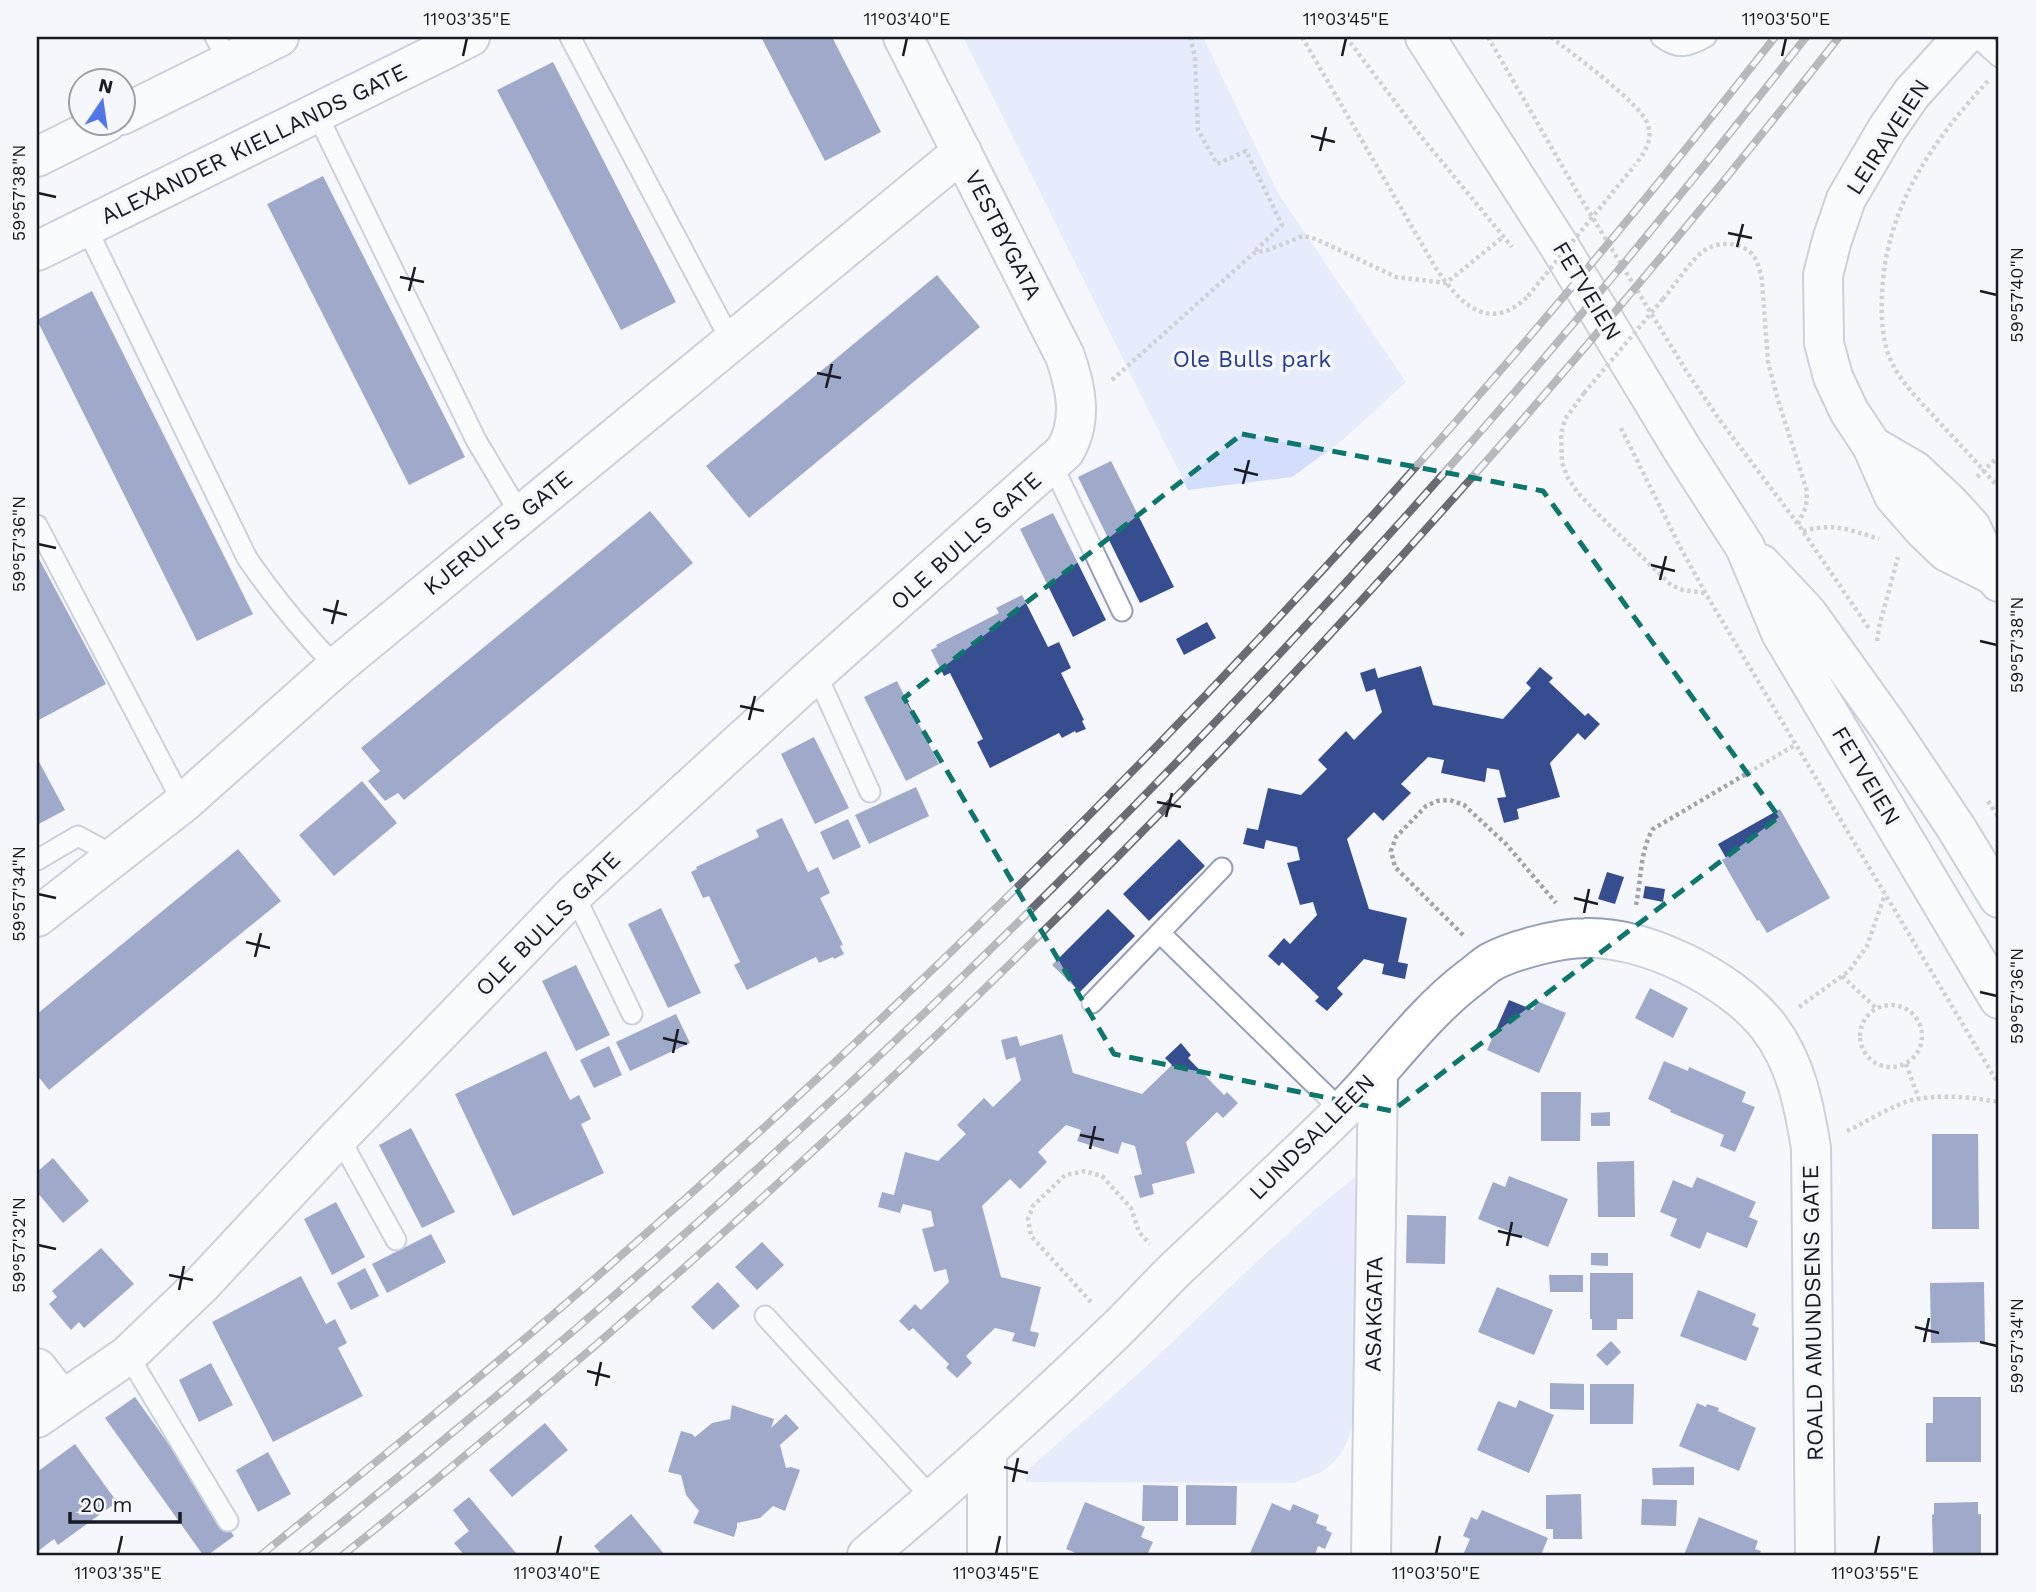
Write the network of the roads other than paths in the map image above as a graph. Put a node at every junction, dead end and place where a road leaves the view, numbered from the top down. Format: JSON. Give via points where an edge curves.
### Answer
{"nodes":[{"id":1,"x":279,"y":37,"type":"edge"},
{"id":2,"x":470,"y":37,"type":"edge"},
{"id":3,"x":570,"y":37,"type":"edge"},
{"id":4,"x":903,"y":37,"type":"edge"},
{"id":5,"x":1425,"y":37,"type":"edge"},
{"id":6,"x":1661,"y":37,"type":"edge"},
{"id":7,"x":1706,"y":37,"type":"edge"},
{"id":8,"x":1963,"y":37,"type":"edge"},
{"id":9,"x":1977,"y":37,"type":"edge"},
{"id":10,"x":222,"y":49,"type":"edge"},
{"id":11,"x":1999,"y":57,"type":"edge"},
{"id":12,"x":136,"y":106,"type":"edge"},
{"id":13,"x":316,"y":112,"type":"junction"},
{"id":14,"x":79,"y":136,"type":"edge"},
{"id":15,"x":962,"y":152,"type":"junction"},
{"id":16,"x":37,"y":157,"type":"edge"},
{"id":17,"x":86,"y":227,"type":"junction"},
{"id":18,"x":37,"y":251,"type":"edge"},
{"id":19,"x":732,"y":343,"type":"junction"},
{"id":20,"x":1067,"y":439,"type":"junction"},
{"id":21,"x":520,"y":514,"type":"junction"},
{"id":22,"x":37,"y":525,"type":"edge"},
{"id":23,"x":1745,"y":547,"type":"junction"},
{"id":24,"x":1996,"y":578,"type":"edge"},
{"id":25,"x":1122,"y":611,"type":"dead end"},
{"id":26,"x":336,"y":667,"type":"junction"},
{"id":27,"x":816,"y":673,"type":"junction"},
{"id":28,"x":870,"y":792,"type":"dead end"},
{"id":29,"x":183,"y":803,"type":"junction"},
{"id":30,"x":115,"y":856,"type":"junction"},
{"id":31,"x":37,"y":860,"type":"edge"},
{"id":32,"x":1222,"y":868,"type":"dead end"},
{"id":33,"x":574,"y":894,"type":"junction"},
{"id":34,"x":1999,"y":898,"type":"edge"},
{"id":35,"x":37,"y":916,"type":"edge"},
{"id":36,"x":1160,"y":933,"type":"junction"},
{"id":37,"x":1999,"y":999,"type":"edge"},
{"id":38,"x":1092,"y":1003,"type":"dead end"},
{"id":39,"x":632,"y":1014,"type":"dead end"},
{"id":40,"x":1378,"y":1072,"type":"junction"},
{"id":41,"x":1794,"y":1073,"type":"joint"},
{"id":42,"x":1342,"y":1111,"type":"junction"},
{"id":43,"x":339,"y":1137,"type":"junction"},
{"id":44,"x":396,"y":1240,"type":"dead end"},
{"id":45,"x":765,"y":1316,"type":"dead end"},
{"id":46,"x":128,"y":1356,"type":"junction"},
{"id":47,"x":37,"y":1368,"type":"edge"},
{"id":48,"x":50,"y":1409,"type":"edge"},
{"id":49,"x":988,"y":1451,"type":"junction"},
{"id":50,"x":933,"y":1499,"type":"junction"},
{"id":51,"x":228,"y":1521,"type":"dead end"},
{"id":52,"x":867,"y":1555,"type":"edge"},
{"id":53,"x":986,"y":1555,"type":"edge"},
{"id":54,"x":1371,"y":1555,"type":"edge"},
{"id":55,"x":1815,"y":1555,"type":"edge"}],
"edges":[{"from":1,"to":10,"type":"main road"},
{"from":2,"to":13,"type":"main road","name":"ALEXANDER KIELLANDS GATE"},
{"from":3,"to":19,"type":"lane"},
{"from":4,"to":15,"type":"main road","name":"VESTBYGATA"},
{"from":5,"to":23,"type":"main road","name":"FETVEIEN"},
{"from":6,"to":7,"type":"lane","via":[[1671,44],[1690,46]]},
{"from":8,"to":24,"type":"main road","name":"LEIRAVEIEN","via":[[1912,93],[1846,199],[1823,275],[1824,343],[1833,377],[1872,446],[1915,471],[1949,503],[1971,527]]},
{"from":9,"to":11,"type":"lane"},
{"from":10,"to":12,"type":"main road"},
{"from":13,"to":17,"type":"main road","name":"ALEXANDER KIELLANDS GATE"},
{"from":13,"to":21,"type":"lane","via":[[476,440]]},
{"from":14,"to":16,"type":"main road"},
{"from":15,"to":19,"type":"main road","name":"KJERULFS GATE"},
{"from":15,"to":20,"type":"main road","name":"VESTBYGATA","via":[[1065,356],[1073,379]]},
{"from":17,"to":18,"type":"main road","name":"ALEXANDER KIELLANDS GATE"},
{"from":17,"to":26,"type":"lane","via":[[247,558],[273,596]]},
{"from":19,"to":21,"type":"main road","name":"KJERULFS GATE"},
{"from":20,"to":25,"type":"lane"},
{"from":20,"to":27,"type":"main road","name":"OLE BULLS GATE"},
{"from":21,"to":26,"type":"main road","name":"KJERULFS GATE"},
{"from":22,"to":29,"type":"lane"},
{"from":23,"to":34,"type":"main road","name":"FETVEIEN","via":[[1807,613],[1888,726]]},
{"from":23,"to":37,"type":"main road","name":"FETVEIEN","via":[[1781,633]]},
{"from":26,"to":29,"type":"main road","name":"KJERULFS GATE"},
{"from":27,"to":28,"type":"lane"},
{"from":27,"to":33,"type":"main road","name":"OLE BULLS GATE"},
{"from":29,"to":30,"type":"main road","name":"KJERULFS GATE"},
{"from":30,"to":31,"type":"lane","via":[[78,836]]},
{"from":30,"to":35,"type":"main road","name":"KJERULFS GATE"},
{"from":32,"to":36,"type":"lane"},
{"from":33,"to":39,"type":"lane"},
{"from":33,"to":43,"type":"main road","name":"OLE BULLS GATE"},
{"from":36,"to":38,"type":"lane"},
{"from":36,"to":42,"type":"lane"},
{"from":40,"to":41,"type":"main road","name":"LUNDSALLEEN","via":[[1450,994],[1490,962],[1530,948],[1587,938],[1628,943],[1668,955],[1725,986],[1769,1026]]},
{"from":40,"to":42,"type":"main road","name":"LUNDSALLEEN"},
{"from":40,"to":54,"type":"main road","name":"ASAKGATA"},
{"from":41,"to":55,"type":"main road","name":"ROALD AMUNDSENS GATE","via":[[1811,1148]]},
{"from":42,"to":49,"type":"main road","name":"LUNDSALLEEN"},
{"from":43,"to":44,"type":"lane"},
{"from":43,"to":46,"type":"main road","name":"OLE BULLS GATE"},
{"from":45,"to":50,"type":"lane"},
{"from":46,"to":48,"type":"main road","name":"OLE BULLS GATE"},
{"from":46,"to":51,"type":"lane"},
{"from":47,"to":48,"type":"main road"},
{"from":49,"to":50,"type":"main road","name":"LUNDSALLEEN"},
{"from":49,"to":53,"type":"main road"},
{"from":50,"to":52,"type":"main road","name":"LUNDSALLEEN"}]}
